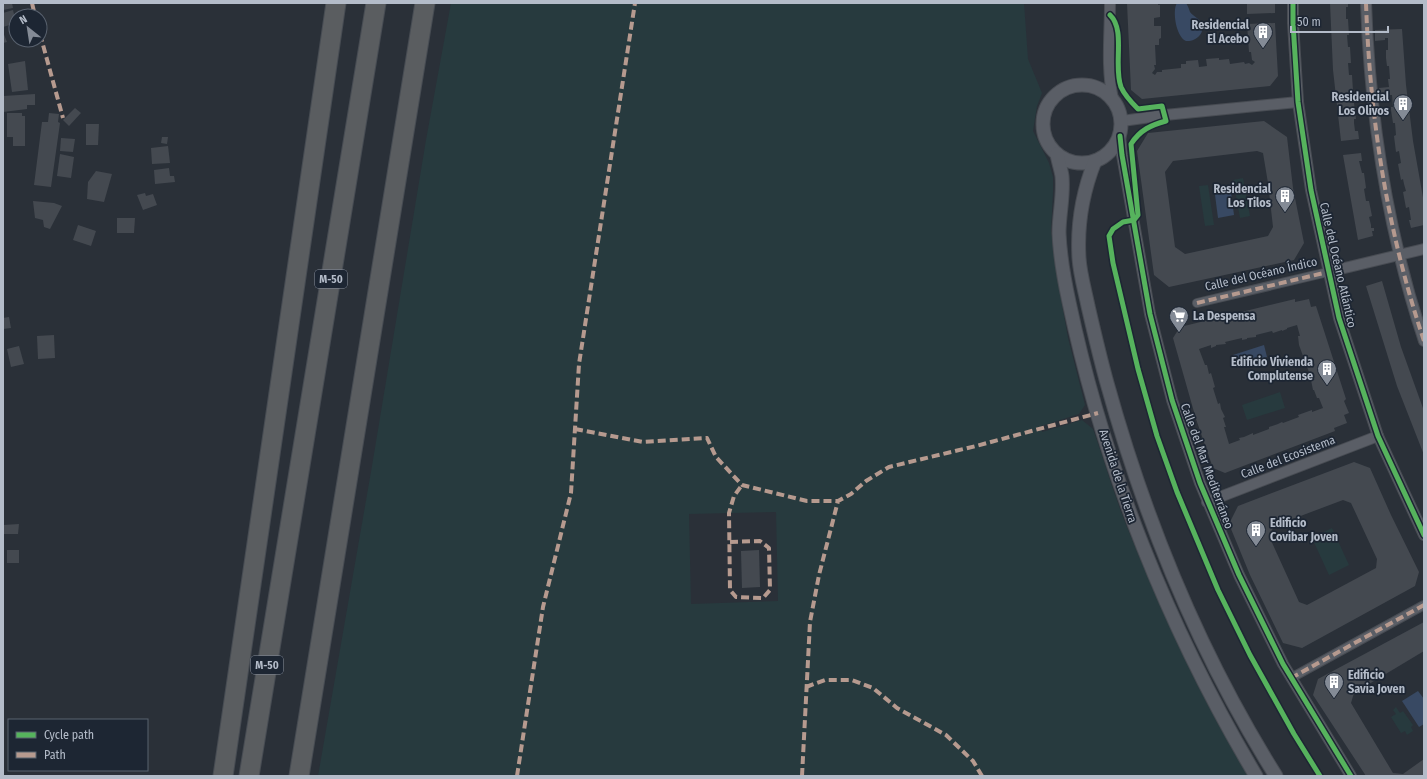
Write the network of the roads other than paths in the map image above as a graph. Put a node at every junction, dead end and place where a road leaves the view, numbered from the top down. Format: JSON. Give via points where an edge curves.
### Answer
{"nodes":[{"id":1,"x":336,"y":3,"type":"edge"},
{"id":2,"x":376,"y":3,"type":"edge"},
{"id":3,"x":425,"y":3,"type":"edge"},
{"id":4,"x":1110,"y":3,"type":"edge"},
{"id":5,"x":1293,"y":3,"type":"edge"},
{"id":6,"x":1366,"y":3,"type":"edge"},
{"id":7,"x":1113,"y":99,"type":"junction"},
{"id":8,"x":1298,"y":102,"type":"junction"},
{"id":9,"x":1122,"y":121,"type":"junction"},
{"id":10,"x":1120,"y":136,"type":"junction"},
{"id":11,"x":1057,"y":154,"type":"junction"},
{"id":12,"x":1095,"y":161,"type":"junction"},
{"id":13,"x":1424,"y":249,"type":"edge"},
{"id":14,"x":1399,"y":255,"type":"junction"},
{"id":15,"x":1328,"y":272,"type":"junction"},
{"id":16,"x":1197,"y":303,"type":"dead end"},
{"id":17,"x":1424,"y":341,"type":"edge"},
{"id":18,"x":1378,"y":436,"type":"junction"},
{"id":19,"x":1208,"y":502,"type":"junction"},
{"id":20,"x":1420,"y":518,"type":"edge"},
{"id":21,"x":1424,"y":535,"type":"edge"},
{"id":22,"x":1424,"y":605,"type":"edge"},
{"id":23,"x":1291,"y":678,"type":"junction"},
{"id":24,"x":223,"y":776,"type":"edge"},
{"id":25,"x":249,"y":776,"type":"edge"},
{"id":26,"x":299,"y":776,"type":"edge"},
{"id":27,"x":1256,"y":776,"type":"edge"},
{"id":28,"x":1276,"y":776,"type":"edge"},
{"id":29,"x":1351,"y":776,"type":"edge"}],
"edges":[{"from":1,"to":24,"type":"highway"},
{"from":2,"to":25,"type":"highway","number":"M-50"},
{"from":3,"to":26,"type":"highway"},
{"from":4,"to":7,"type":"street","via":[[1108,68]]},
{"from":5,"to":8,"type":"street","name":"Calle del Océano Atlántico"},
{"from":6,"to":14,"type":"street","via":[[1377,143],[1384,190]]},
{"from":7,"to":9,"type":"street"},
{"from":7,"to":11,"type":"street","via":[[1104,91],[1081,84],[1068,87],[1057,94],[1048,104],[1043,125],[1047,141]]},
{"from":8,"to":9,"type":"street"},
{"from":8,"to":15,"type":"street","name":"Calle del Océano Atlántico","via":[[1311,190]]},
{"from":9,"to":10,"type":"street"},
{"from":10,"to":12,"type":"street","via":[[1106,155]]},
{"from":10,"to":19,"type":"street","name":"Calle del Mar Mediterráneo","via":[[1150,314],[1172,400]]},
{"from":11,"to":12,"type":"street","via":[[1075,162]]},
{"from":11,"to":27,"type":"street","name":"Avenida de la Tierra","via":[[1062,175],[1059,231],[1069,302],[1108,450],[1133,523],[1191,656]]},
{"from":12,"to":28,"type":"street","name":"Avenida de la Tierra","via":[[1083,198],[1079,259],[1100,359],[1114,408],[1149,517],[1180,590],[1206,648]]},
{"from":13,"to":14,"type":"street","name":"Calle del Océano Índico"},
{"from":14,"to":15,"type":"street","name":"Calle del Océano Índico"},
{"from":14,"to":17,"type":"street"},
{"from":15,"to":16,"type":"street","name":"Calle del Océano Índico"},
{"from":15,"to":18,"type":"street","name":"Calle del Océano Atlántico","via":[[1339,318]]},
{"from":18,"to":19,"type":"street","name":"Calle del Ecosistema"},
{"from":18,"to":20,"type":"street","name":"Calle del Océano Atlántico"},
{"from":19,"to":23,"type":"street","name":"Calle del Mar Mediterráneo","via":[[1239,575]]},
{"from":20,"to":21,"type":"street","name":"Calle del Océano Atlántico"},
{"from":22,"to":23,"type":"street"},
{"from":23,"to":29,"type":"street","name":"Calle del Mar Mediterráneo"}]}
